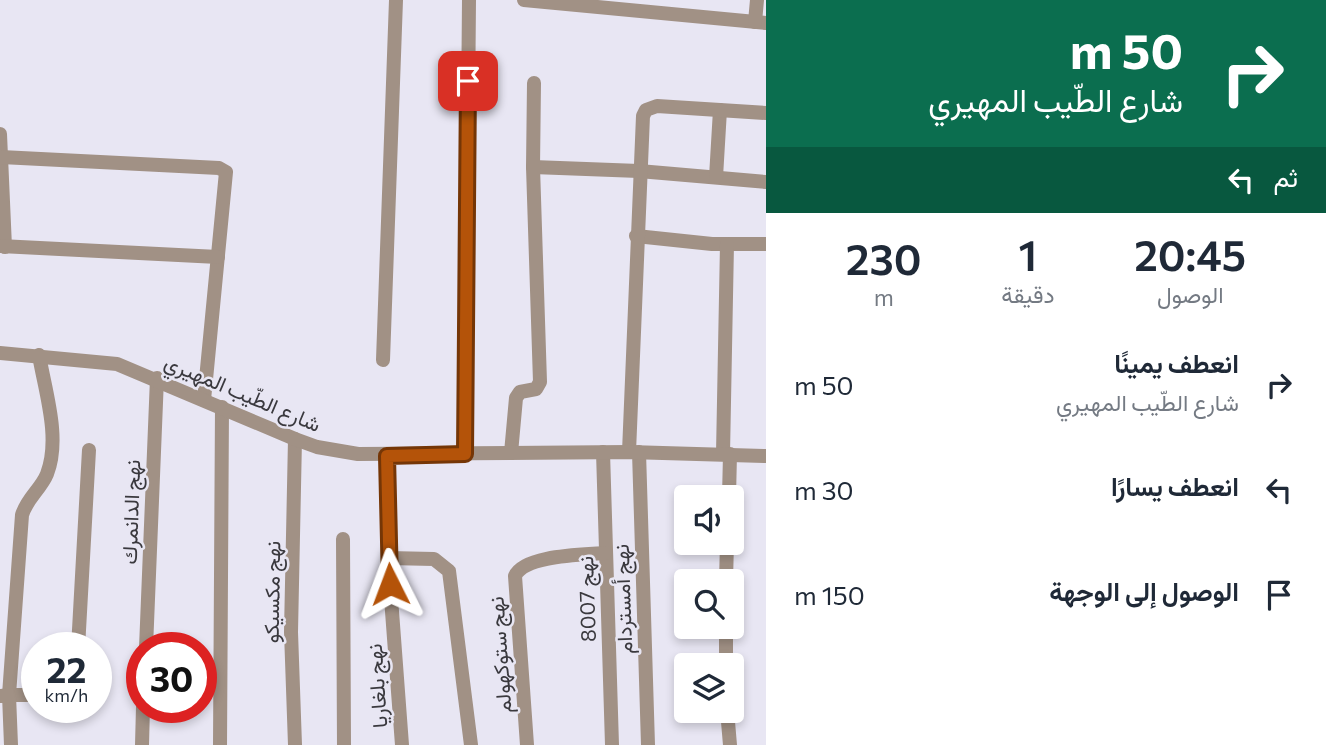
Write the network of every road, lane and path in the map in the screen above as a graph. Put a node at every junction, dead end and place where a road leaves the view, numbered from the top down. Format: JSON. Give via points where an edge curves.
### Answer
{"nodes":[{"id":1,"x":396,"y":0,"type":"edge"},
{"id":2,"x":469,"y":0,"type":"edge"},
{"id":3,"x":524,"y":0,"type":"edge"},
{"id":4,"x":757,"y":0,"type":"edge"},
{"id":5,"x":760,"y":23,"type":"edge"},
{"id":6,"x":534,"y":83,"type":"dead end"},
{"id":7,"x":720,"y":110,"type":"junction"},
{"id":8,"x":766,"y":113,"type":"edge"},
{"id":9,"x":0,"y":134,"type":"edge"},
{"id":10,"x":1,"y":156,"type":"edge"},
{"id":11,"x":533,"y":167,"type":"junction"},
{"id":12,"x":639,"y":171,"type":"junction"},
{"id":13,"x":716,"y":177,"type":"junction"},
{"id":14,"x":766,"y":182,"type":"edge"},
{"id":15,"x":636,"y":236,"type":"junction"},
{"id":16,"x":727,"y":244,"type":"junction"},
{"id":17,"x":766,"y":244,"type":"edge"},
{"id":18,"x":3,"y":247,"type":"edge"},
{"id":19,"x":218,"y":257,"type":"junction"},
{"id":20,"x":0,"y":353,"type":"edge"},
{"id":21,"x":39,"y":355,"type":"junction"},
{"id":22,"x":383,"y":360,"type":"dead end"},
{"id":23,"x":157,"y":378,"type":"junction"},
{"id":24,"x":204,"y":400,"type":"junction"},
{"id":25,"x":222,"y":407,"type":"junction"},
{"id":26,"x":295,"y":439,"type":"junction"},
{"id":27,"x":89,"y":450,"type":"dead end"},
{"id":28,"x":603,"y":452,"type":"junction"},
{"id":29,"x":634,"y":452,"type":"junction"},
{"id":30,"x":510,"y":453,"type":"junction"},
{"id":31,"x":465,"y":454,"type":"junction"},
{"id":32,"x":726,"y":454,"type":"junction"},
{"id":33,"x":387,"y":456,"type":"junction"},
{"id":34,"x":766,"y":456,"type":"edge"},
{"id":35,"x":728,"y":485,"type":"edge"},
{"id":36,"x":343,"y":539,"type":"dead end"},
{"id":37,"x":606,"y":553,"type":"junction"},
{"id":38,"x":387,"y":558,"type":"junction"},
{"id":39,"x":79,"y":632,"type":"edge"},
{"id":40,"x":147,"y":632,"type":"edge"},
{"id":41,"x":4,"y":695,"type":"edge"},
{"id":42,"x":143,"y":723,"type":"edge"},
{"id":43,"x":728,"y":723,"type":"edge"},
{"id":44,"x":11,"y":745,"type":"edge"},
{"id":45,"x":142,"y":745,"type":"edge"},
{"id":46,"x":220,"y":745,"type":"edge"},
{"id":47,"x":295,"y":745,"type":"edge"},
{"id":48,"x":344,"y":745,"type":"edge"},
{"id":49,"x":402,"y":745,"type":"edge"},
{"id":50,"x":471,"y":745,"type":"edge"},
{"id":51,"x":527,"y":745,"type":"edge"},
{"id":52,"x":612,"y":745,"type":"edge"},
{"id":53,"x":648,"y":745,"type":"edge"},
{"id":54,"x":730,"y":745,"type":"edge"}],
"edges":[{"from":1,"to":22,"type":"street"},
{"from":2,"to":31,"type":"street"},
{"from":3,"to":5,"type":"street"},
{"from":4,"to":5,"type":"street"},
{"from":6,"to":11,"type":"street"},
{"from":7,"to":8,"type":"street"},
{"from":7,"to":12,"type":"street","name":"نهج أمستردام","via":[[657,106],[646,110]]},
{"from":7,"to":13,"type":"street"},
{"from":9,"to":10,"type":"street"},
{"from":10,"to":18,"type":"street"},
{"from":10,"to":19,"type":"street","via":[[223,169],[228,175]]},
{"from":11,"to":12,"type":"street"},
{"from":11,"to":30,"type":"street","via":[[540,382],[536,389],[520,392],[516,398]]},
{"from":12,"to":13,"type":"street"},
{"from":12,"to":15,"type":"street","name":"نهج أمستردام"},
{"from":13,"to":14,"type":"street"},
{"from":15,"to":16,"type":"street"},
{"from":15,"to":29,"type":"street","name":"نهج أمستردام"},
{"from":16,"to":17,"type":"street"},
{"from":16,"to":32,"type":"street"},
{"from":18,"to":19,"type":"street"},
{"from":19,"to":24,"type":"street"},
{"from":20,"to":21,"type":"street","name":"شارع الطّيب المهيري"},
{"from":21,"to":23,"type":"street","name":"شارع الطّيب المهيري","via":[[117,364]]},
{"from":21,"to":41,"type":"street","via":[[52,436],[50,463],[47,476],[26,502],[22,515]]},
{"from":23,"to":24,"type":"street","name":"شارع الطّيب المهيري"},
{"from":23,"to":40,"type":"street","name":"نهج الدانمرك"},
{"from":24,"to":25,"type":"street","name":"شارع الطّيب المهيري"},
{"from":25,"to":26,"type":"street","name":"شارع الطّيب المهيري"},
{"from":25,"to":46,"type":"street"},
{"from":26,"to":33,"type":"street","name":"شارع الطّيب المهيري","via":[[336,451]]},
{"from":26,"to":47,"type":"street","name":"نهج مكسيكو","via":[[291,632]]},
{"from":27,"to":39,"type":"street"},
{"from":28,"to":29,"type":"street","name":"شارع الطّيب المهيري"},
{"from":28,"to":30,"type":"street","name":"شارع الطّيب المهيري"},
{"from":28,"to":37,"type":"street","name":"نهج 8007"},
{"from":29,"to":32,"type":"street","name":"شارع الطّيب المهيري"},
{"from":29,"to":53,"type":"street","name":"نهج أمستردام"},
{"from":30,"to":31,"type":"street","name":"شارع الطّيب المهيري"},
{"from":31,"to":33,"type":"street","name":"شارع الطّيب المهيري"},
{"from":32,"to":34,"type":"street","name":"شارع الطّيب المهيري"},
{"from":32,"to":35,"type":"street"},
{"from":33,"to":38,"type":"street","name":"نهج بلغاريا"},
{"from":36,"to":48,"type":"street"},
{"from":37,"to":51,"type":"street","name":"نهج ستوكهولم","via":[[530,562],[515,576]]},
{"from":37,"to":52,"type":"street","name":"نهج 8007"},
{"from":38,"to":49,"type":"street","name":"نهج بلغاريا"},
{"from":38,"to":50,"type":"street","via":[[433,559],[449,571]]},
{"from":41,"to":44,"type":"street"},
{"from":42,"to":45,"type":"street"},
{"from":43,"to":54,"type":"street"}]}
